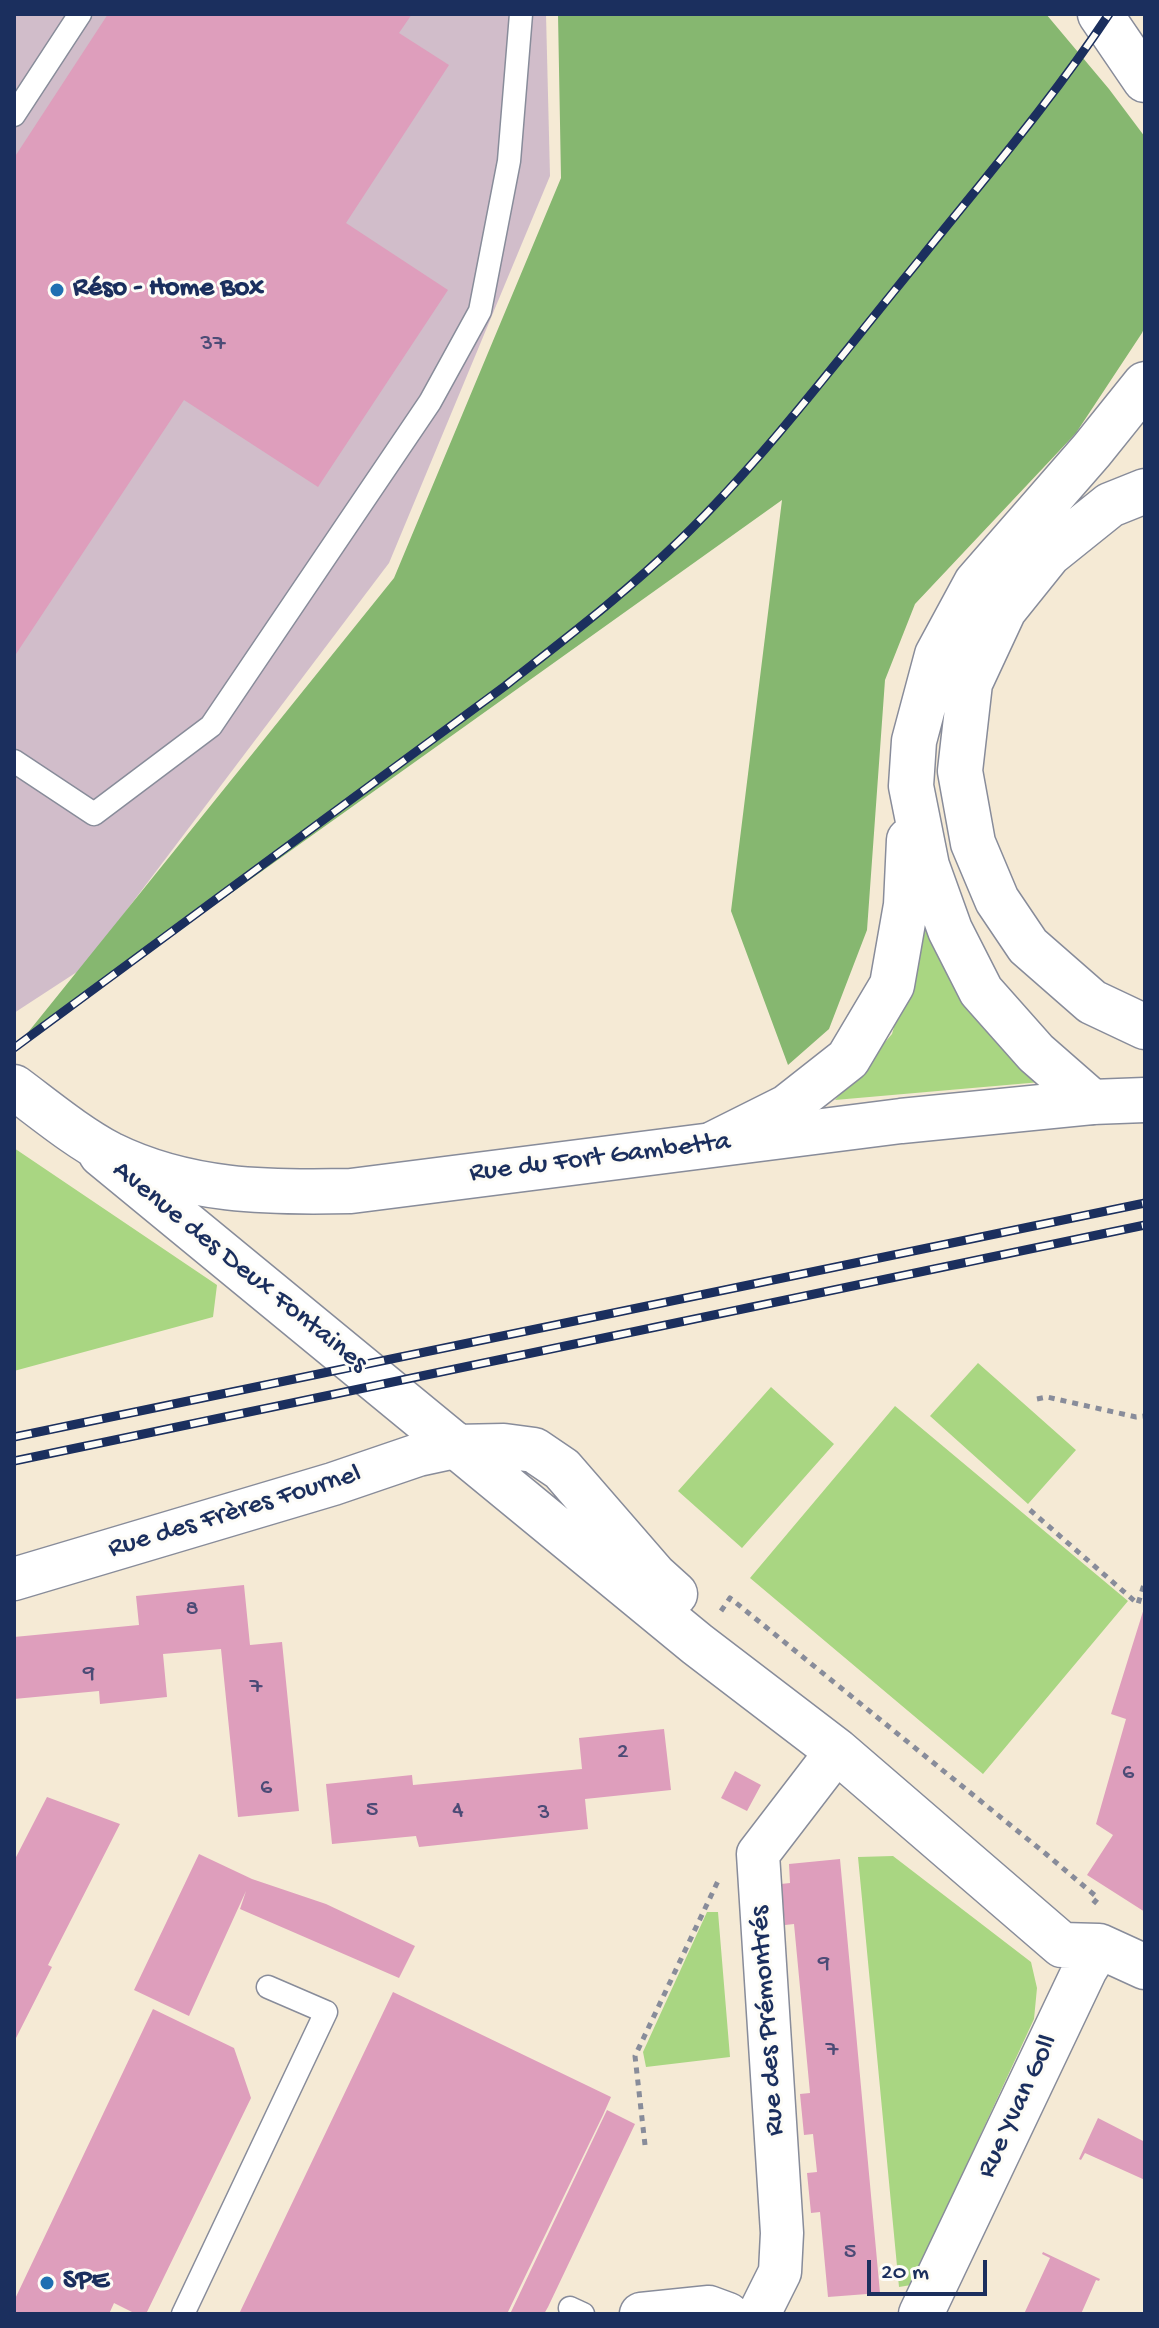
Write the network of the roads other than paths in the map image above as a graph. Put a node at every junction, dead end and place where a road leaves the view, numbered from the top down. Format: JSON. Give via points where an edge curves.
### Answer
{"nodes":[{"id":1,"x":80,"y":14,"type":"edge"},
{"id":2,"x":521,"y":14,"type":"edge"},
{"id":3,"x":1100,"y":14,"type":"edge"},
{"id":4,"x":1115,"y":14,"type":"edge"},
{"id":5,"x":1145,"y":51,"type":"edge"},
{"id":6,"x":1145,"y":80,"type":"edge"},
{"id":7,"x":14,"y":115,"type":"edge"},
{"id":8,"x":1145,"y":384,"type":"edge"},
{"id":9,"x":1145,"y":491,"type":"edge"},
{"id":10,"x":14,"y":761,"type":"edge"},
{"id":11,"x":911,"y":786,"type":"junction"},
{"id":12,"x":1145,"y":1027,"type":"edge"},
{"id":13,"x":16,"y":1088,"type":"edge"},
{"id":14,"x":1145,"y":1100,"type":"edge"},
{"id":15,"x":1092,"y":1102,"type":"junction"},
{"id":16,"x":68,"y":1127,"type":"junction"},
{"id":17,"x":715,"y":1143,"type":"junction"},
{"id":18,"x":455,"y":1447,"type":"junction"},
{"id":19,"x":14,"y":1579,"type":"edge"},
{"id":20,"x":837,"y":1751,"type":"junction"},
{"id":21,"x":1080,"y":1946,"type":"junction"},
{"id":22,"x":1145,"y":1967,"type":"edge"},
{"id":23,"x":268,"y":1987,"type":"dead end"},
{"id":24,"x":183,"y":2314,"type":"edge"},
{"id":25,"x":641,"y":2314,"type":"edge"},
{"id":26,"x":728,"y":2314,"type":"edge"},
{"id":27,"x":759,"y":2314,"type":"edge"},
{"id":28,"x":921,"y":2314,"type":"edge"}],
"edges":[{"from":1,"to":7,"type":"lane"},
{"from":2,"to":10,"type":"lane","via":[[509,161],[480,311],[430,402],[211,726],[94,814]]},
{"from":3,"to":6,"type":"main road"},
{"from":4,"to":5,"type":"main road"},
{"from":8,"to":11,"type":"main road","via":[[976,583],[937,655],[914,741]]},
{"from":9,"to":12,"type":"main road","via":[[1110,505],[1049,554],[1004,610],[970,683],[960,771],[973,843],[997,900],[1028,946],[1092,1002]]},
{"from":11,"to":15,"type":"main road","via":[[927,866],[950,930],[981,991],[1036,1053]]},
{"from":11,"to":17,"type":"main road","via":[[906,905],[892,985],[848,1059],[787,1107]]},
{"from":13,"to":16,"type":"main road","name":"Avenue des Deux Fontaines"},
{"from":14,"to":15,"type":"main road","name":"Rue du Fort Gambetta"},
{"from":15,"to":17,"type":"main road","name":"Rue du Fort Gambetta"},
{"from":16,"to":17,"type":"main road","name":"Rue du Fort Gambetta","via":[[108,1153],[152,1172],[224,1188],[301,1192],[351,1191]]},
{"from":16,"to":18,"type":"main road","name":"Avenue des Deux Fontaines"},
{"from":18,"to":19,"type":"street","name":"Rue des Frères Fournel"},
{"from":18,"to":20,"type":"main road","name":"Avenue des Deux Fontaines"},
{"from":18,"to":20,"type":"main road","name":"Avenue des Deux Fontaines","via":[[534,1450],[562,1469],[654,1575],[829,1720]]},
{"from":20,"to":21,"type":"main road","name":"Avenue des Deux Fontaines"},
{"from":20,"to":27,"type":"street","name":"Rue des Prémontrés","via":[[758,1854],[782,2233],[780,2272]]},
{"from":21,"to":22,"type":"main road"},
{"from":21,"to":28,"type":"main road","name":"Rue Yvan Goll","via":[[1085,1969]]},
{"from":23,"to":24,"type":"lane","via":[[326,2012]]},
{"from":25,"to":26,"type":"street","via":[[709,2307]]}]}
